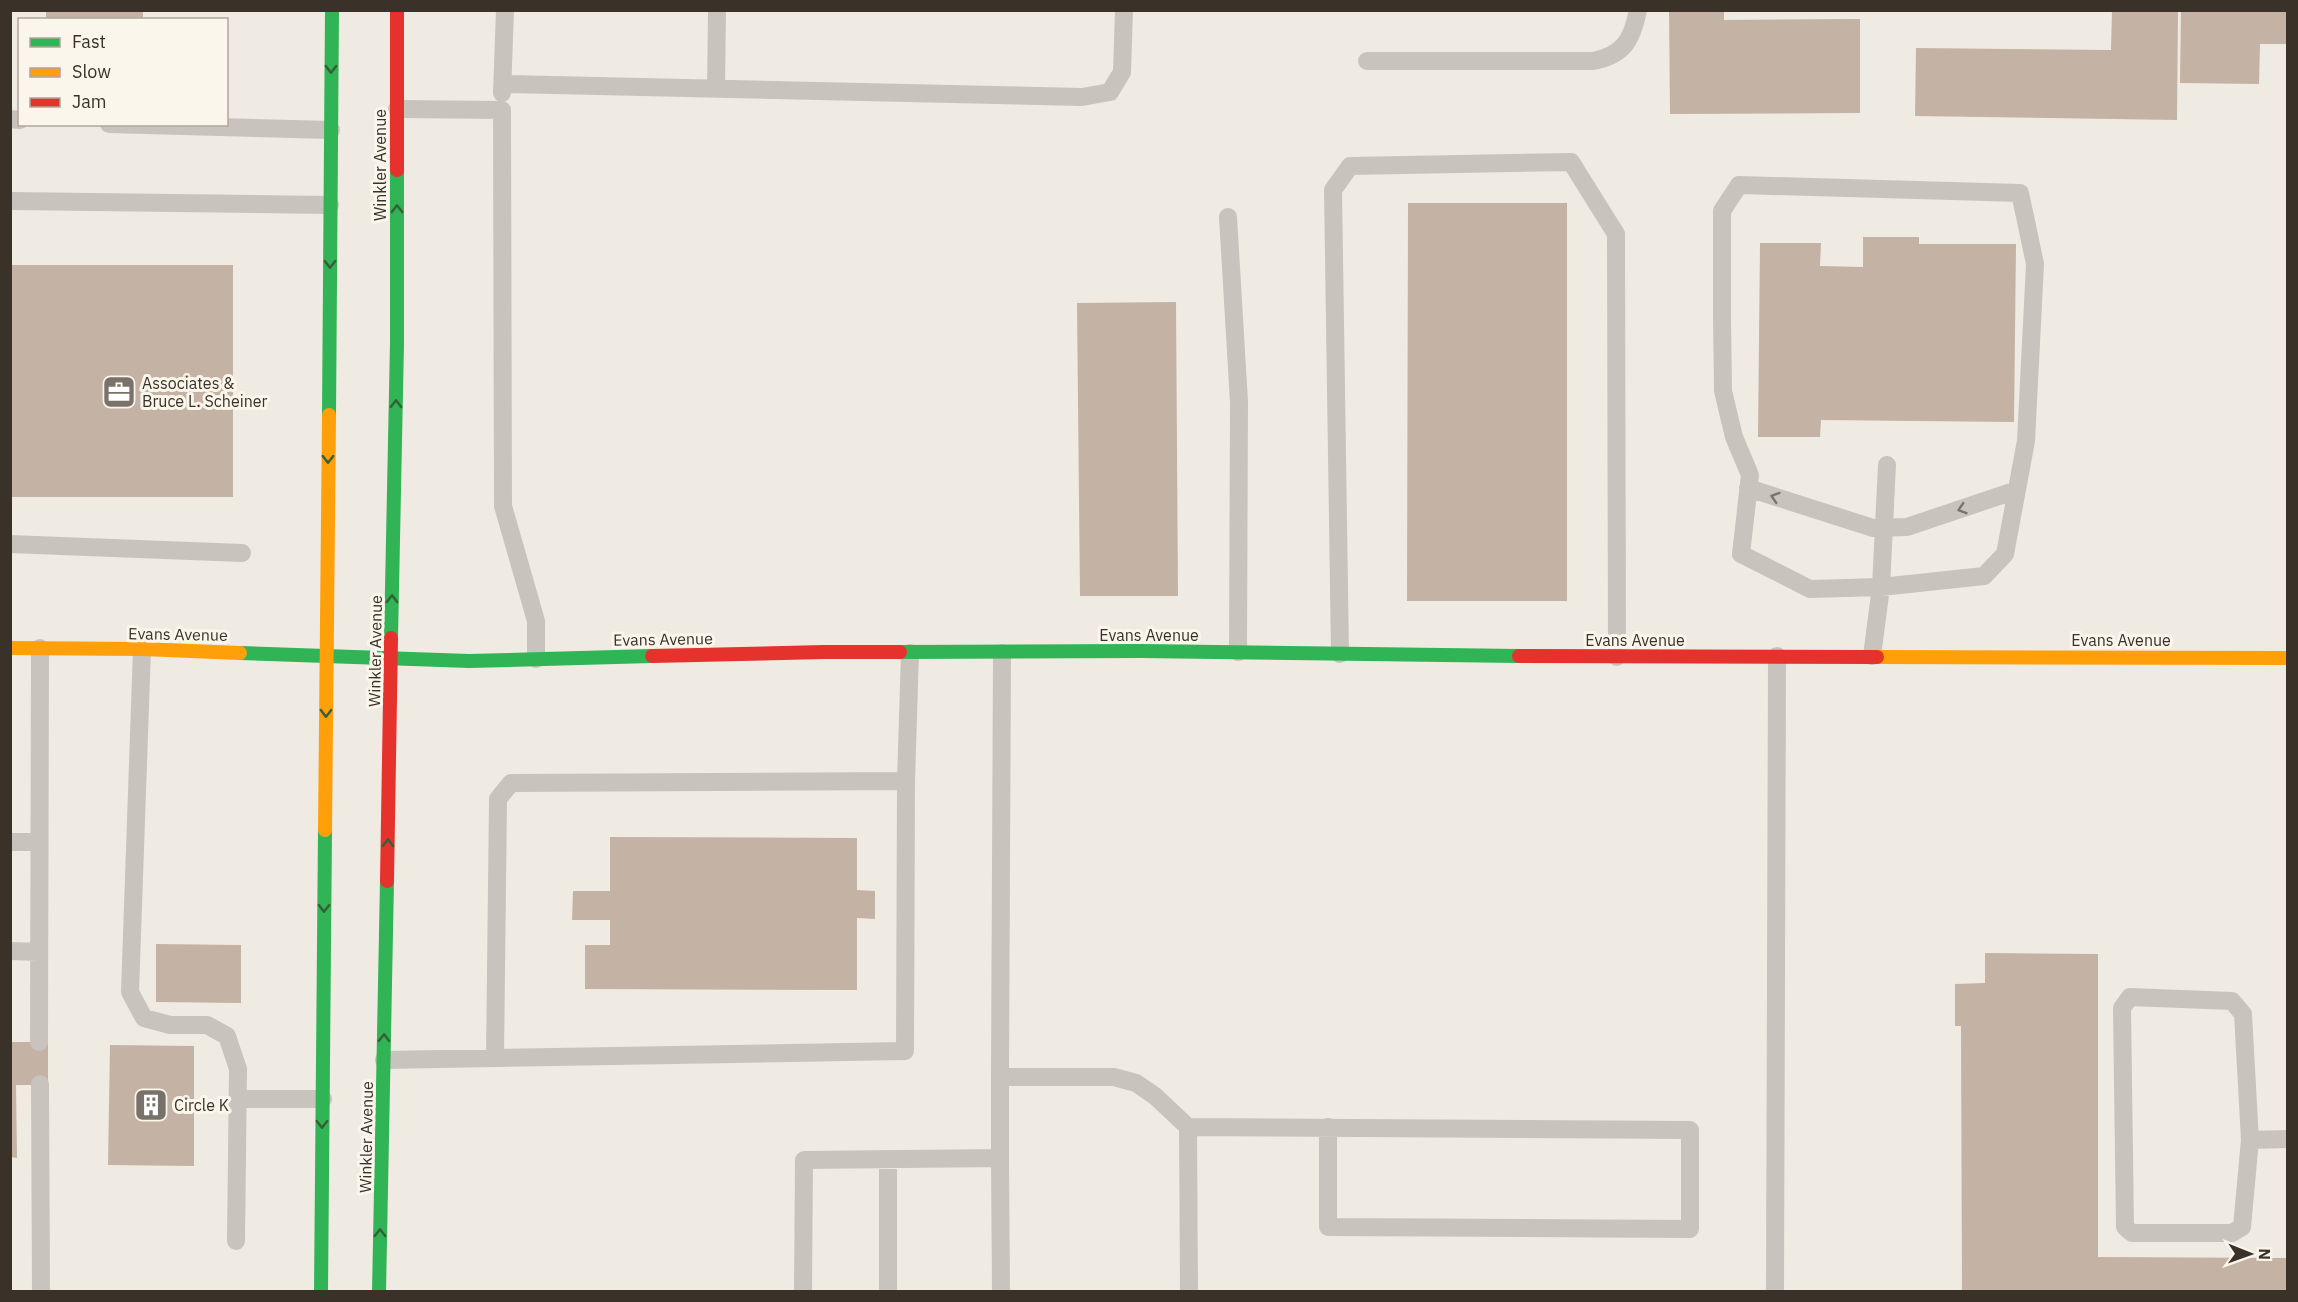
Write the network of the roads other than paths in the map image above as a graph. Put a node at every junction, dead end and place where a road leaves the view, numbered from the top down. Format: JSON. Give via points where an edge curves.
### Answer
{"nodes":[{"id":1,"x":332,"y":10,"type":"edge"},
{"id":2,"x":397,"y":10,"type":"edge"},
{"id":3,"x":506,"y":10,"type":"edge"},
{"id":4,"x":717,"y":10,"type":"edge"},
{"id":5,"x":1124,"y":10,"type":"edge"},
{"id":6,"x":1638,"y":10,"type":"edge"},
{"id":7,"x":1367,"y":61,"type":"dead end"},
{"id":8,"x":503,"y":84,"type":"junction"},
{"id":9,"x":716,"y":88,"type":"junction"},
{"id":10,"x":397,"y":110,"type":"junction"},
{"id":11,"x":502,"y":110,"type":"junction"},
{"id":12,"x":183,"y":126,"type":"edge"},
{"id":13,"x":331,"y":130,"type":"junction"},
{"id":14,"x":10,"y":201,"type":"edge"},
{"id":15,"x":330,"y":205,"type":"junction"},
{"id":16,"x":1228,"y":217,"type":"dead end"},
{"id":17,"x":1887,"y":465,"type":"dead end"},
{"id":18,"x":1748,"y":489,"type":"junction"},
{"id":19,"x":2018,"y":490,"type":"junction"},
{"id":20,"x":1885,"y":528,"type":"junction"},
{"id":21,"x":10,"y":544,"type":"edge"},
{"id":22,"x":242,"y":553,"type":"dead end"},
{"id":23,"x":1881,"y":587,"type":"junction"},
{"id":24,"x":10,"y":633,"type":"edge"},
{"id":25,"x":11,"y":648,"type":"edge"},
{"id":26,"x":40,"y":648,"type":"junction"},
{"id":27,"x":142,"y":649,"type":"junction"},
{"id":28,"x":1238,"y":652,"type":"junction"},
{"id":29,"x":910,"y":653,"type":"junction"},
{"id":30,"x":1002,"y":653,"type":"junction"},
{"id":31,"x":327,"y":654,"type":"junction"},
{"id":32,"x":1340,"y":654,"type":"junction"},
{"id":33,"x":1777,"y":656,"type":"junction"},
{"id":34,"x":391,"y":657,"type":"junction"},
{"id":35,"x":1617,"y":657,"type":"junction"},
{"id":36,"x":1872,"y":657,"type":"junction"},
{"id":37,"x":2288,"y":658,"type":"edge"},
{"id":38,"x":536,"y":659,"type":"junction"},
{"id":39,"x":906,"y":781,"type":"junction"},
{"id":40,"x":10,"y":842,"type":"edge"},
{"id":41,"x":39,"y":842,"type":"junction"},
{"id":42,"x":10,"y":951,"type":"edge"},
{"id":43,"x":39,"y":952,"type":"junction"},
{"id":44,"x":39,"y":1042,"type":"dead end"},
{"id":45,"x":495,"y":1058,"type":"junction"},
{"id":46,"x":384,"y":1060,"type":"junction"},
{"id":47,"x":1000,"y":1077,"type":"junction"},
{"id":48,"x":40,"y":1084,"type":"dead end"},
{"id":49,"x":237,"y":1099,"type":"junction"},
{"id":50,"x":323,"y":1099,"type":"junction"},
{"id":51,"x":1188,"y":1126,"type":"junction"},
{"id":52,"x":1328,"y":1127,"type":"junction"},
{"id":53,"x":2288,"y":1139,"type":"edge"},
{"id":54,"x":2250,"y":1140,"type":"junction"},
{"id":55,"x":1000,"y":1158,"type":"junction"},
{"id":56,"x":888,"y":1159,"type":"junction"},
{"id":57,"x":236,"y":1242,"type":"dead end"},
{"id":58,"x":41,"y":1292,"type":"edge"},
{"id":59,"x":321,"y":1292,"type":"edge"},
{"id":60,"x":379,"y":1292,"type":"edge"},
{"id":61,"x":803,"y":1292,"type":"edge"},
{"id":62,"x":888,"y":1292,"type":"edge"},
{"id":63,"x":1001,"y":1292,"type":"edge"},
{"id":64,"x":1189,"y":1292,"type":"edge"},
{"id":65,"x":1775,"y":1292,"type":"edge"}],
"edges":[{"from":1,"to":13,"type":"street","one_way":true},
{"from":2,"to":10,"type":"street","name":"Winkler Avenue"},
{"from":3,"to":8,"type":"lane"},
{"from":4,"to":9,"type":"lane"},
{"from":5,"to":9,"type":"lane","via":[[1122,72],[1110,92],[1082,97]]},
{"from":6,"to":7,"type":"lane","via":[[1629,43],[1610,58]]},
{"from":8,"to":9,"type":"lane"},
{"from":8,"to":11,"type":"lane"},
{"from":10,"to":11,"type":"lane"},
{"from":34,"to":10,"type":"street","name":"Winkler Avenue","one_way":true},
{"from":11,"to":38,"type":"lane","via":[[503,506],[536,621]]},
{"from":12,"to":13,"type":"lane"},
{"from":13,"to":15,"type":"street"},
{"from":14,"to":15,"type":"lane"},
{"from":15,"to":31,"type":"street","one_way":true},
{"from":16,"to":28,"type":"lane","via":[[1239,402]]},
{"from":17,"to":20,"type":"lane"},
{"from":18,"to":19,"type":"lane","via":[[1750,475],[1734,437],[1723,391],[1722,211],[1739,185],[2020,193],[2035,264],[2026,441]]},
{"from":20,"to":18,"type":"lane","one_way":true,"via":[[1873,528]]},
{"from":18,"to":23,"type":"lane","via":[[1741,554],[1810,589]]},
{"from":19,"to":20,"type":"lane","one_way":true,"via":[[1907,527]]},
{"from":19,"to":23,"type":"lane","via":[[2005,554],[1984,576]]},
{"from":20,"to":23,"type":"lane"},
{"from":21,"to":22,"type":"lane"},
{"from":23,"to":36,"type":"lane"},
{"from":24,"to":25,"type":"lane"},
{"from":25,"to":26,"type":"street","name":"Evans Avenue"},
{"from":26,"to":27,"type":"street","name":"Evans Avenue"},
{"from":26,"to":41,"type":"lane"},
{"from":27,"to":31,"type":"street","name":"Evans Avenue"},
{"from":27,"to":49,"type":"lane","via":[[130,992],[144,1018],[170,1025],[207,1025],[226,1036],[238,1069]]},
{"from":28,"to":30,"type":"street","name":"Evans Avenue"},
{"from":28,"to":32,"type":"street","name":"Evans Avenue"},
{"from":29,"to":30,"type":"street","name":"Evans Avenue"},
{"from":29,"to":38,"type":"street","name":"Evans Avenue"},
{"from":29,"to":39,"type":"lane"},
{"from":30,"to":47,"type":"lane"},
{"from":31,"to":34,"type":"street","name":"Evans Avenue"},
{"from":31,"to":50,"type":"street","one_way":true},
{"from":32,"to":35,"type":"street","name":"Evans Avenue"},
{"from":32,"to":35,"type":"lane","via":[[1333,190],[1350,166],[1571,162],[1616,234]]},
{"from":33,"to":35,"type":"street","name":"Evans Avenue"},
{"from":33,"to":36,"type":"street","name":"Evans Avenue"},
{"from":33,"to":65,"type":"lane"},
{"from":34,"to":38,"type":"street","name":"Evans Avenue"},
{"from":46,"to":34,"type":"street","name":"Winkler Avenue","one_way":true},
{"from":36,"to":37,"type":"street","name":"Evans Avenue"},
{"from":39,"to":45,"type":"lane","via":[[511,783],[498,799]]},
{"from":39,"to":45,"type":"lane","via":[[905,1051]]},
{"from":40,"to":41,"type":"lane"},
{"from":41,"to":43,"type":"lane"},
{"from":42,"to":43,"type":"lane"},
{"from":43,"to":44,"type":"lane"},
{"from":45,"to":46,"type":"lane"},
{"from":60,"to":46,"type":"street","name":"Winkler Avenue","one_way":true},
{"from":47,"to":51,"type":"lane","via":[[1114,1077],[1136,1083]]},
{"from":47,"to":55,"type":"lane"},
{"from":48,"to":58,"type":"lane"},
{"from":49,"to":50,"type":"lane"},
{"from":49,"to":57,"type":"lane"},
{"from":50,"to":59,"type":"street","one_way":true},
{"from":51,"to":52,"type":"lane"},
{"from":51,"to":64,"type":"lane"},
{"from":52,"to":52,"type":"lane","via":[[1690,1130],[1690,1229],[1328,1227]]},
{"from":53,"to":54,"type":"lane"},
{"from":54,"to":54,"type":"lane","via":[[2242,1227],[2232,1233],[2132,1233],[2125,1227],[2122,1008],[2130,997],[2232,1000],[2243,1014]]},
{"from":55,"to":56,"type":"lane"},
{"from":55,"to":63,"type":"lane"},
{"from":56,"to":61,"type":"lane","via":[[804,1160]]},
{"from":56,"to":62,"type":"lane"}]}
